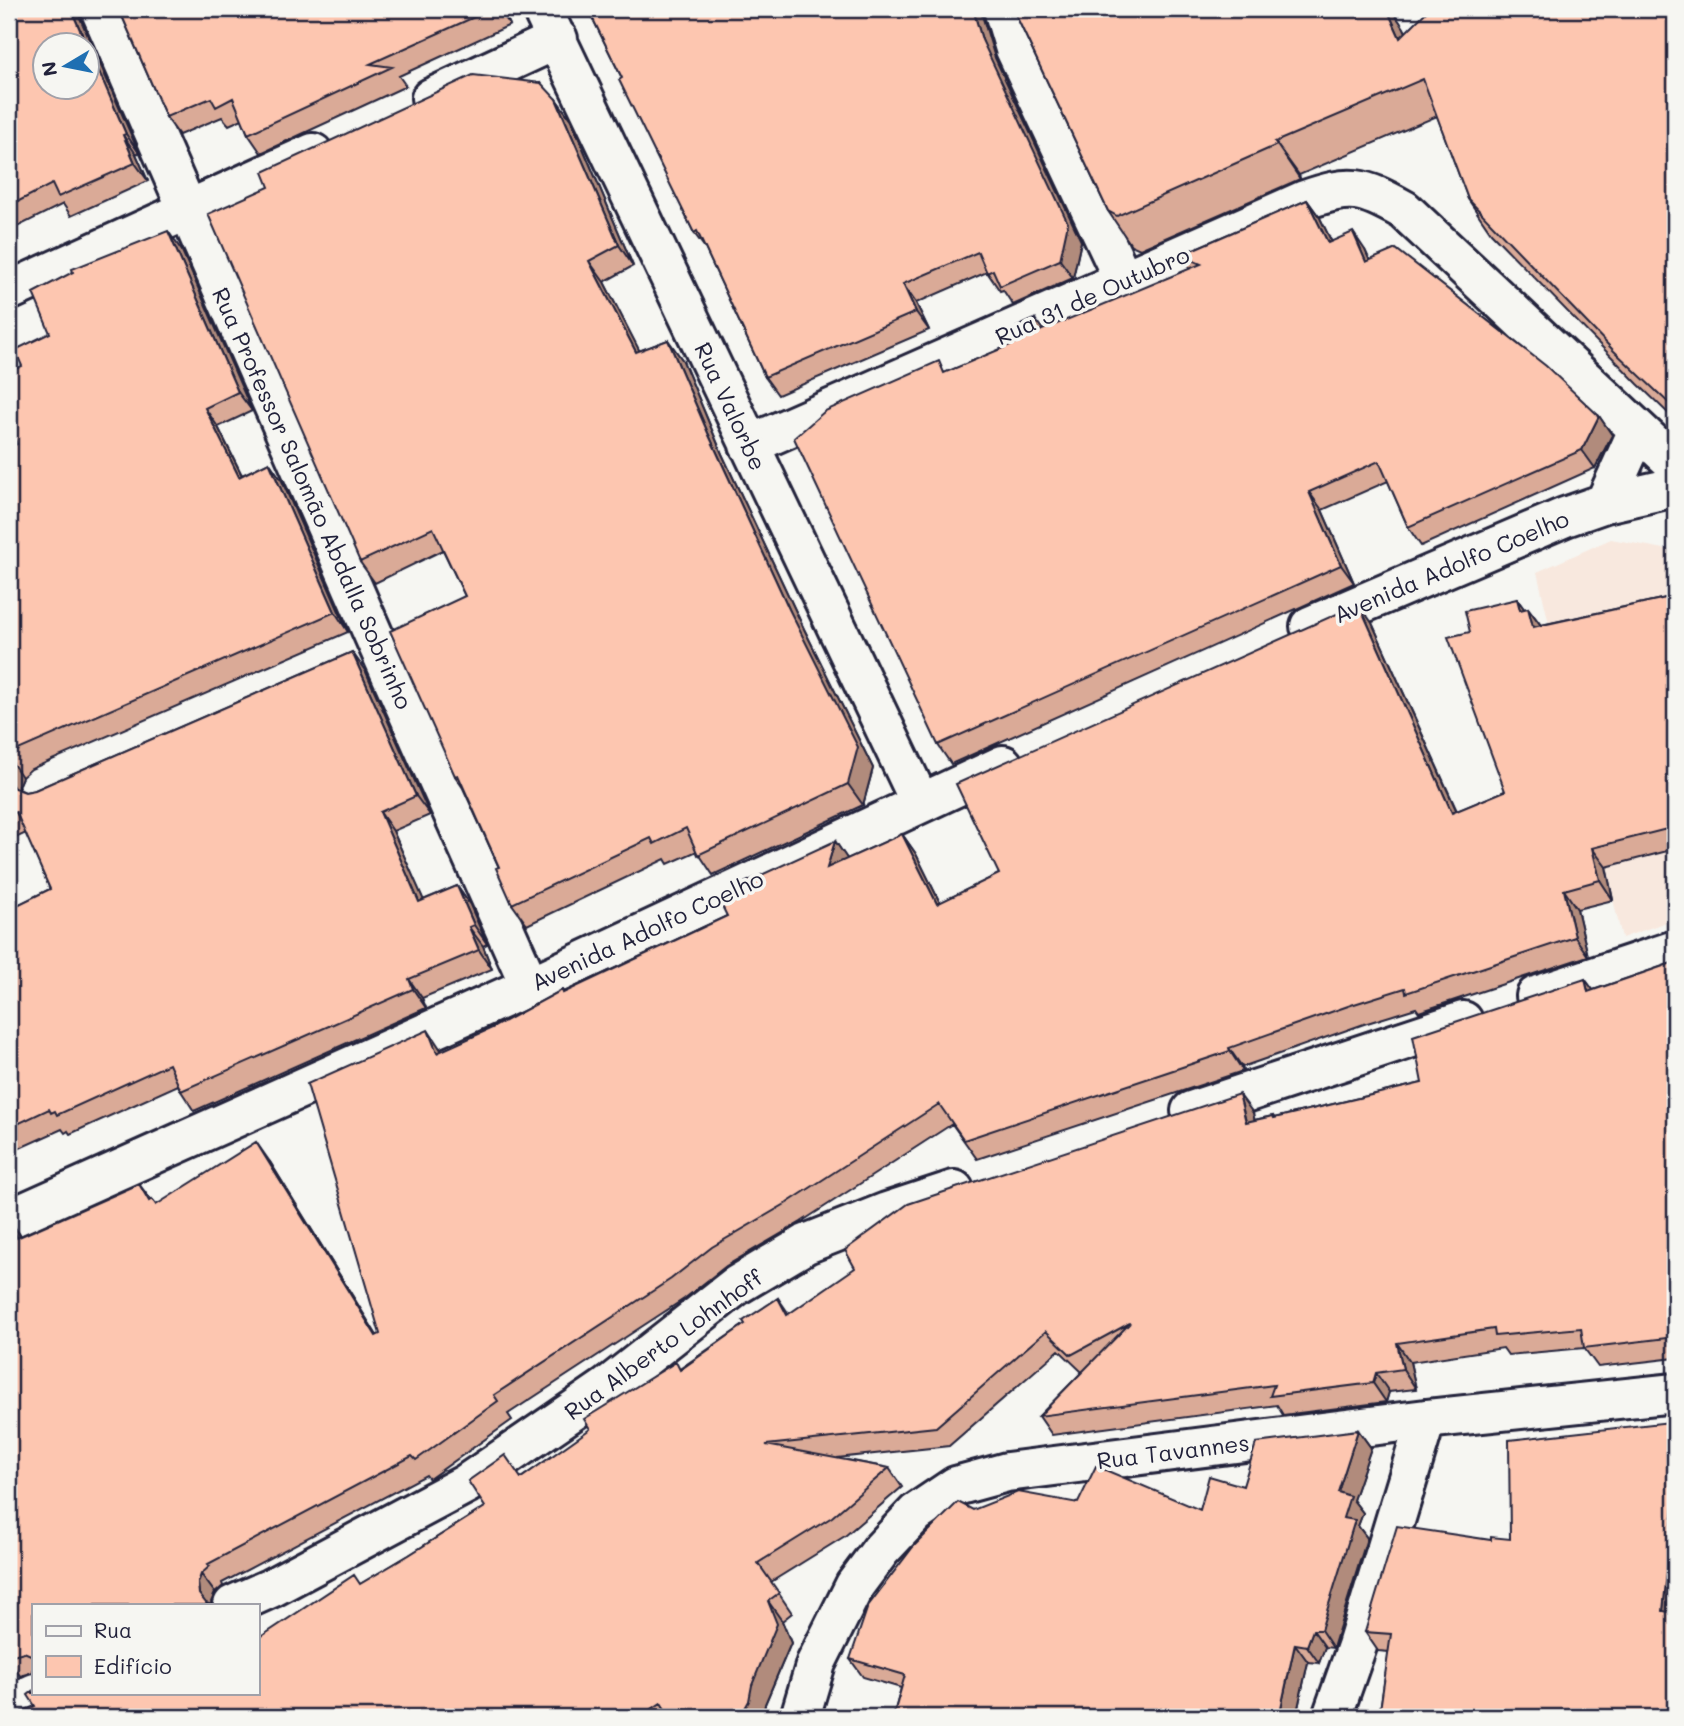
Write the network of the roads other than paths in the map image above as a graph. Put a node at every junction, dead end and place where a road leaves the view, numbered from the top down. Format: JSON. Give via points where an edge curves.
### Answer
{"nodes":[{"id":1,"x":100,"y":9,"type":"edge"},
{"id":2,"x":1003,"y":9,"type":"edge"},
{"id":3,"x":550,"y":24,"type":"edge"},
{"id":4,"x":397,"y":113,"type":"edge"},
{"id":5,"x":348,"y":136,"type":"edge"},
{"id":6,"x":187,"y":211,"type":"junction"},
{"id":7,"x":1124,"y":281,"type":"junction"},
{"id":8,"x":9,"y":291,"type":"edge"},
{"id":9,"x":1638,"y":429,"type":"junction"},
{"id":10,"x":749,"y":445,"type":"junction"},
{"id":11,"x":1675,"y":464,"type":"edge"},
{"id":12,"x":1675,"y":487,"type":"edge"},
{"id":13,"x":1605,"y":503,"type":"junction"},
{"id":14,"x":1276,"y":642,"type":"edge"},
{"id":15,"x":377,"y":643,"type":"junction"},
{"id":16,"x":340,"y":660,"type":"edge"},
{"id":17,"x":1034,"y":751,"type":"edge"},
{"id":18,"x":920,"y":802,"type":"junction"},
{"id":19,"x":1675,"y":950,"type":"edge"},
{"id":20,"x":530,"y":986,"type":"junction"},
{"id":21,"x":1158,"y":1122,"type":"edge"},
{"id":22,"x":985,"y":1179,"type":"edge"},
{"id":23,"x":9,"y":1219,"type":"edge"},
{"id":24,"x":1675,"y":1393,"type":"edge"},
{"id":25,"x":1426,"y":1419,"type":"junction"},
{"id":26,"x":235,"y":1604,"type":"edge"},
{"id":27,"x":33,"y":1694,"type":"edge"},
{"id":28,"x":9,"y":1704,"type":"edge"},
{"id":29,"x":800,"y":1717,"type":"edge"},
{"id":30,"x":1332,"y":1717,"type":"edge"}],
"edges":[{"from":1,"to":6,"type":"street","name":"Rua Professor Salomão Abdalla Sobrinho"},
{"from":2,"to":7,"type":"street","via":[[1015,49]]},
{"from":3,"to":4,"type":"street"},
{"from":3,"to":10,"type":"street","name":"Rua Valorbe"},
{"from":5,"to":6,"type":"street"},
{"from":6,"to":8,"type":"street"},
{"from":6,"to":15,"type":"street","name":"Rua Professor Salomão Abdalla Sobrinho"},
{"from":7,"to":9,"type":"street","name":"Rua 31 de Outubro","via":[[1305,200],[1349,188],[1378,196],[1404,210]]},
{"from":7,"to":10,"type":"street","name":"Rua 31 de Outubro"},
{"from":9,"to":11,"type":"street","name":"Rua 31 de Outubro"},
{"from":9,"to":13,"type":"street"},
{"from":10,"to":18,"type":"street","name":"Rua Valorbe"},
{"from":12,"to":13,"type":"street","name":"Avenida Adolfo Coelho"},
{"from":13,"to":14,"type":"street","name":"Avenida Adolfo Coelho"},
{"from":15,"to":16,"type":"street"},
{"from":15,"to":20,"type":"street","name":"Rua Professor Salomão Abdalla Sobrinho"},
{"from":17,"to":18,"type":"street","name":"Avenida Adolfo Coelho"},
{"from":18,"to":20,"type":"street","name":"Avenida Adolfo Coelho"},
{"from":19,"to":21,"type":"street"},
{"from":20,"to":23,"type":"street","name":"Avenida Adolfo Coelho"},
{"from":22,"to":26,"type":"street","name":"Rua Alberto Lohnhoff","via":[[806,1244],[737,1285],[607,1388],[466,1484]]},
{"from":24,"to":25,"type":"street","name":"Rua Tavannes"},
{"from":25,"to":29,"type":"street","name":"Rua Tavannes","via":[[1007,1472],[956,1486],[916,1513],[855,1585],[816,1663]]},
{"from":25,"to":30,"type":"street"},
{"from":27,"to":28,"type":"street"}]}
